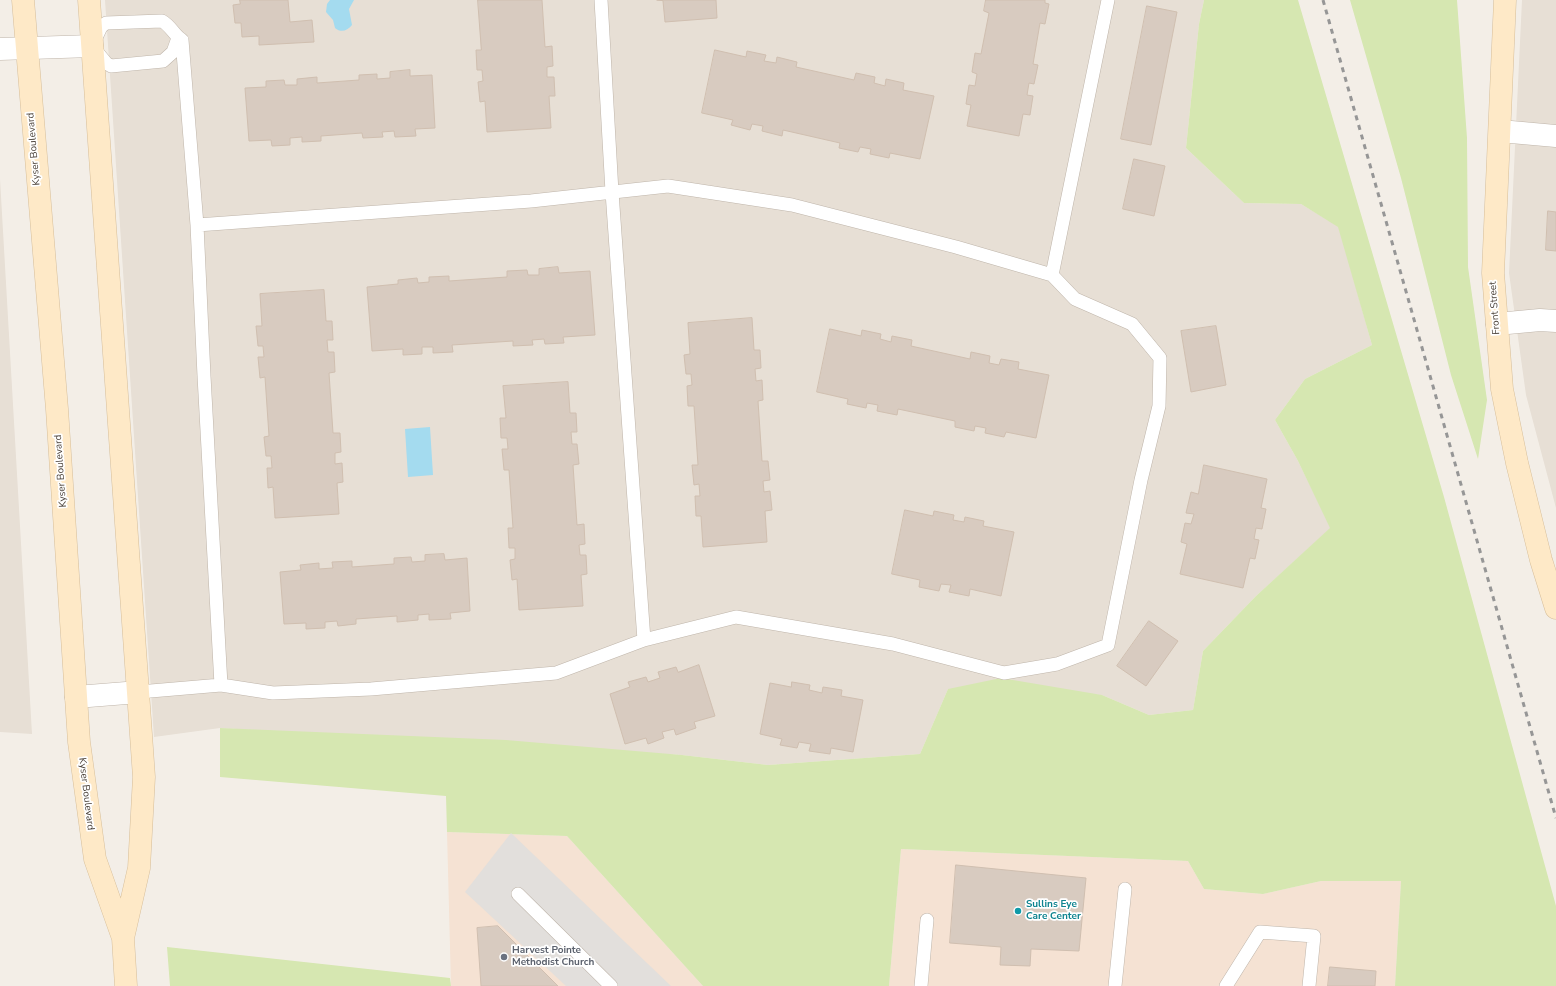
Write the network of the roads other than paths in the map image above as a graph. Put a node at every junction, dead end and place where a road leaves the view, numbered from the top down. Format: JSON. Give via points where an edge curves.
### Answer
{"nodes":[{"id":1,"x":23,"y":0,"type":"edge"},
{"id":2,"x":89,"y":0,"type":"edge"},
{"id":3,"x":600,"y":0,"type":"edge"},
{"id":4,"x":1108,"y":0,"type":"edge"},
{"id":5,"x":1506,"y":0,"type":"edge"},
{"id":6,"x":178,"y":38,"type":"junction"},
{"id":7,"x":92,"y":46,"type":"junction"},
{"id":8,"x":26,"y":48,"type":"junction"},
{"id":9,"x":0,"y":49,"type":"edge"},
{"id":10,"x":1500,"y":131,"type":"junction"},
{"id":11,"x":1556,"y":136,"type":"edge"},
{"id":12,"x":612,"y":192,"type":"junction"},
{"id":13,"x":198,"y":225,"type":"junction"},
{"id":14,"x":1052,"y":275,"type":"junction"},
{"id":15,"x":1556,"y":321,"type":"edge"},
{"id":16,"x":1497,"y":324,"type":"junction"},
{"id":17,"x":1556,"y":608,"type":"edge"},
{"id":18,"x":644,"y":640,"type":"junction"},
{"id":19,"x":221,"y":685,"type":"junction"},
{"id":20,"x":139,"y":692,"type":"junction"},
{"id":21,"x":76,"y":697,"type":"junction"},
{"id":22,"x":1125,"y":889,"type":"dead end"},
{"id":23,"x":518,"y":894,"type":"dead end"},
{"id":24,"x":927,"y":920,"type":"dead end"},
{"id":25,"x":123,"y":938,"type":"junction"},
{"id":26,"x":126,"y":986,"type":"edge"},
{"id":27,"x":610,"y":986,"type":"edge"},
{"id":28,"x":921,"y":986,"type":"edge"},
{"id":29,"x":1115,"y":986,"type":"edge"},
{"id":30,"x":1226,"y":986,"type":"edge"},
{"id":31,"x":1309,"y":986,"type":"edge"}],
"edges":[{"from":1,"to":8,"type":"street","name":"Kyser Boulevard"},
{"from":2,"to":7,"type":"street","name":"Kyser Boulevard"},
{"from":3,"to":12,"type":"lane"},
{"from":4,"to":14,"type":"lane"},
{"from":5,"to":10,"type":"street","name":"Front Street"},
{"from":6,"to":7,"type":"lane","via":[[162,21],[106,23],[101,27]]},
{"from":6,"to":7,"type":"lane","via":[[173,52],[164,61],[111,66]]},
{"from":6,"to":13,"type":"lane","via":[[182,44]]},
{"from":7,"to":8,"type":"street"},
{"from":7,"to":20,"type":"street","name":"Kyser Boulevard"},
{"from":8,"to":9,"type":"street"},
{"from":8,"to":21,"type":"street","name":"Kyser Boulevard","via":[[57,409]]},
{"from":10,"to":11,"type":"street"},
{"from":10,"to":16,"type":"street","name":"Front Street","via":[[1493,273]]},
{"from":12,"to":13,"type":"lane","via":[[531,201]]},
{"from":12,"to":14,"type":"lane","via":[[668,186],[792,205],[956,247]]},
{"from":12,"to":18,"type":"lane"},
{"from":13,"to":19,"type":"lane"},
{"from":14,"to":18,"type":"lane","via":[[1075,299],[1132,324],[1160,358],[1159,406],[1141,480],[1108,644],[1057,664],[1004,673],[893,644],[736,617]]},
{"from":15,"to":16,"type":"street"},
{"from":16,"to":17,"type":"street","name":"Front Street","via":[[1502,390],[1517,463],[1541,560]]},
{"from":18,"to":19,"type":"lane","via":[[556,673],[371,689],[272,692]]},
{"from":19,"to":20,"type":"lane"},
{"from":20,"to":21,"type":"street"},
{"from":20,"to":25,"type":"street","name":"Kyser Boulevard","via":[[144,777],[140,868]]},
{"from":21,"to":25,"type":"street","name":"Kyser Boulevard","via":[[79,742],[95,859]]},
{"from":22,"to":29,"type":"lane"},
{"from":23,"to":27,"type":"lane"},
{"from":24,"to":28,"type":"lane"},
{"from":25,"to":26,"type":"street","name":"Kyser Boulevard"},
{"from":30,"to":31,"type":"lane","via":[[1260,932],[1314,936]]}]}
